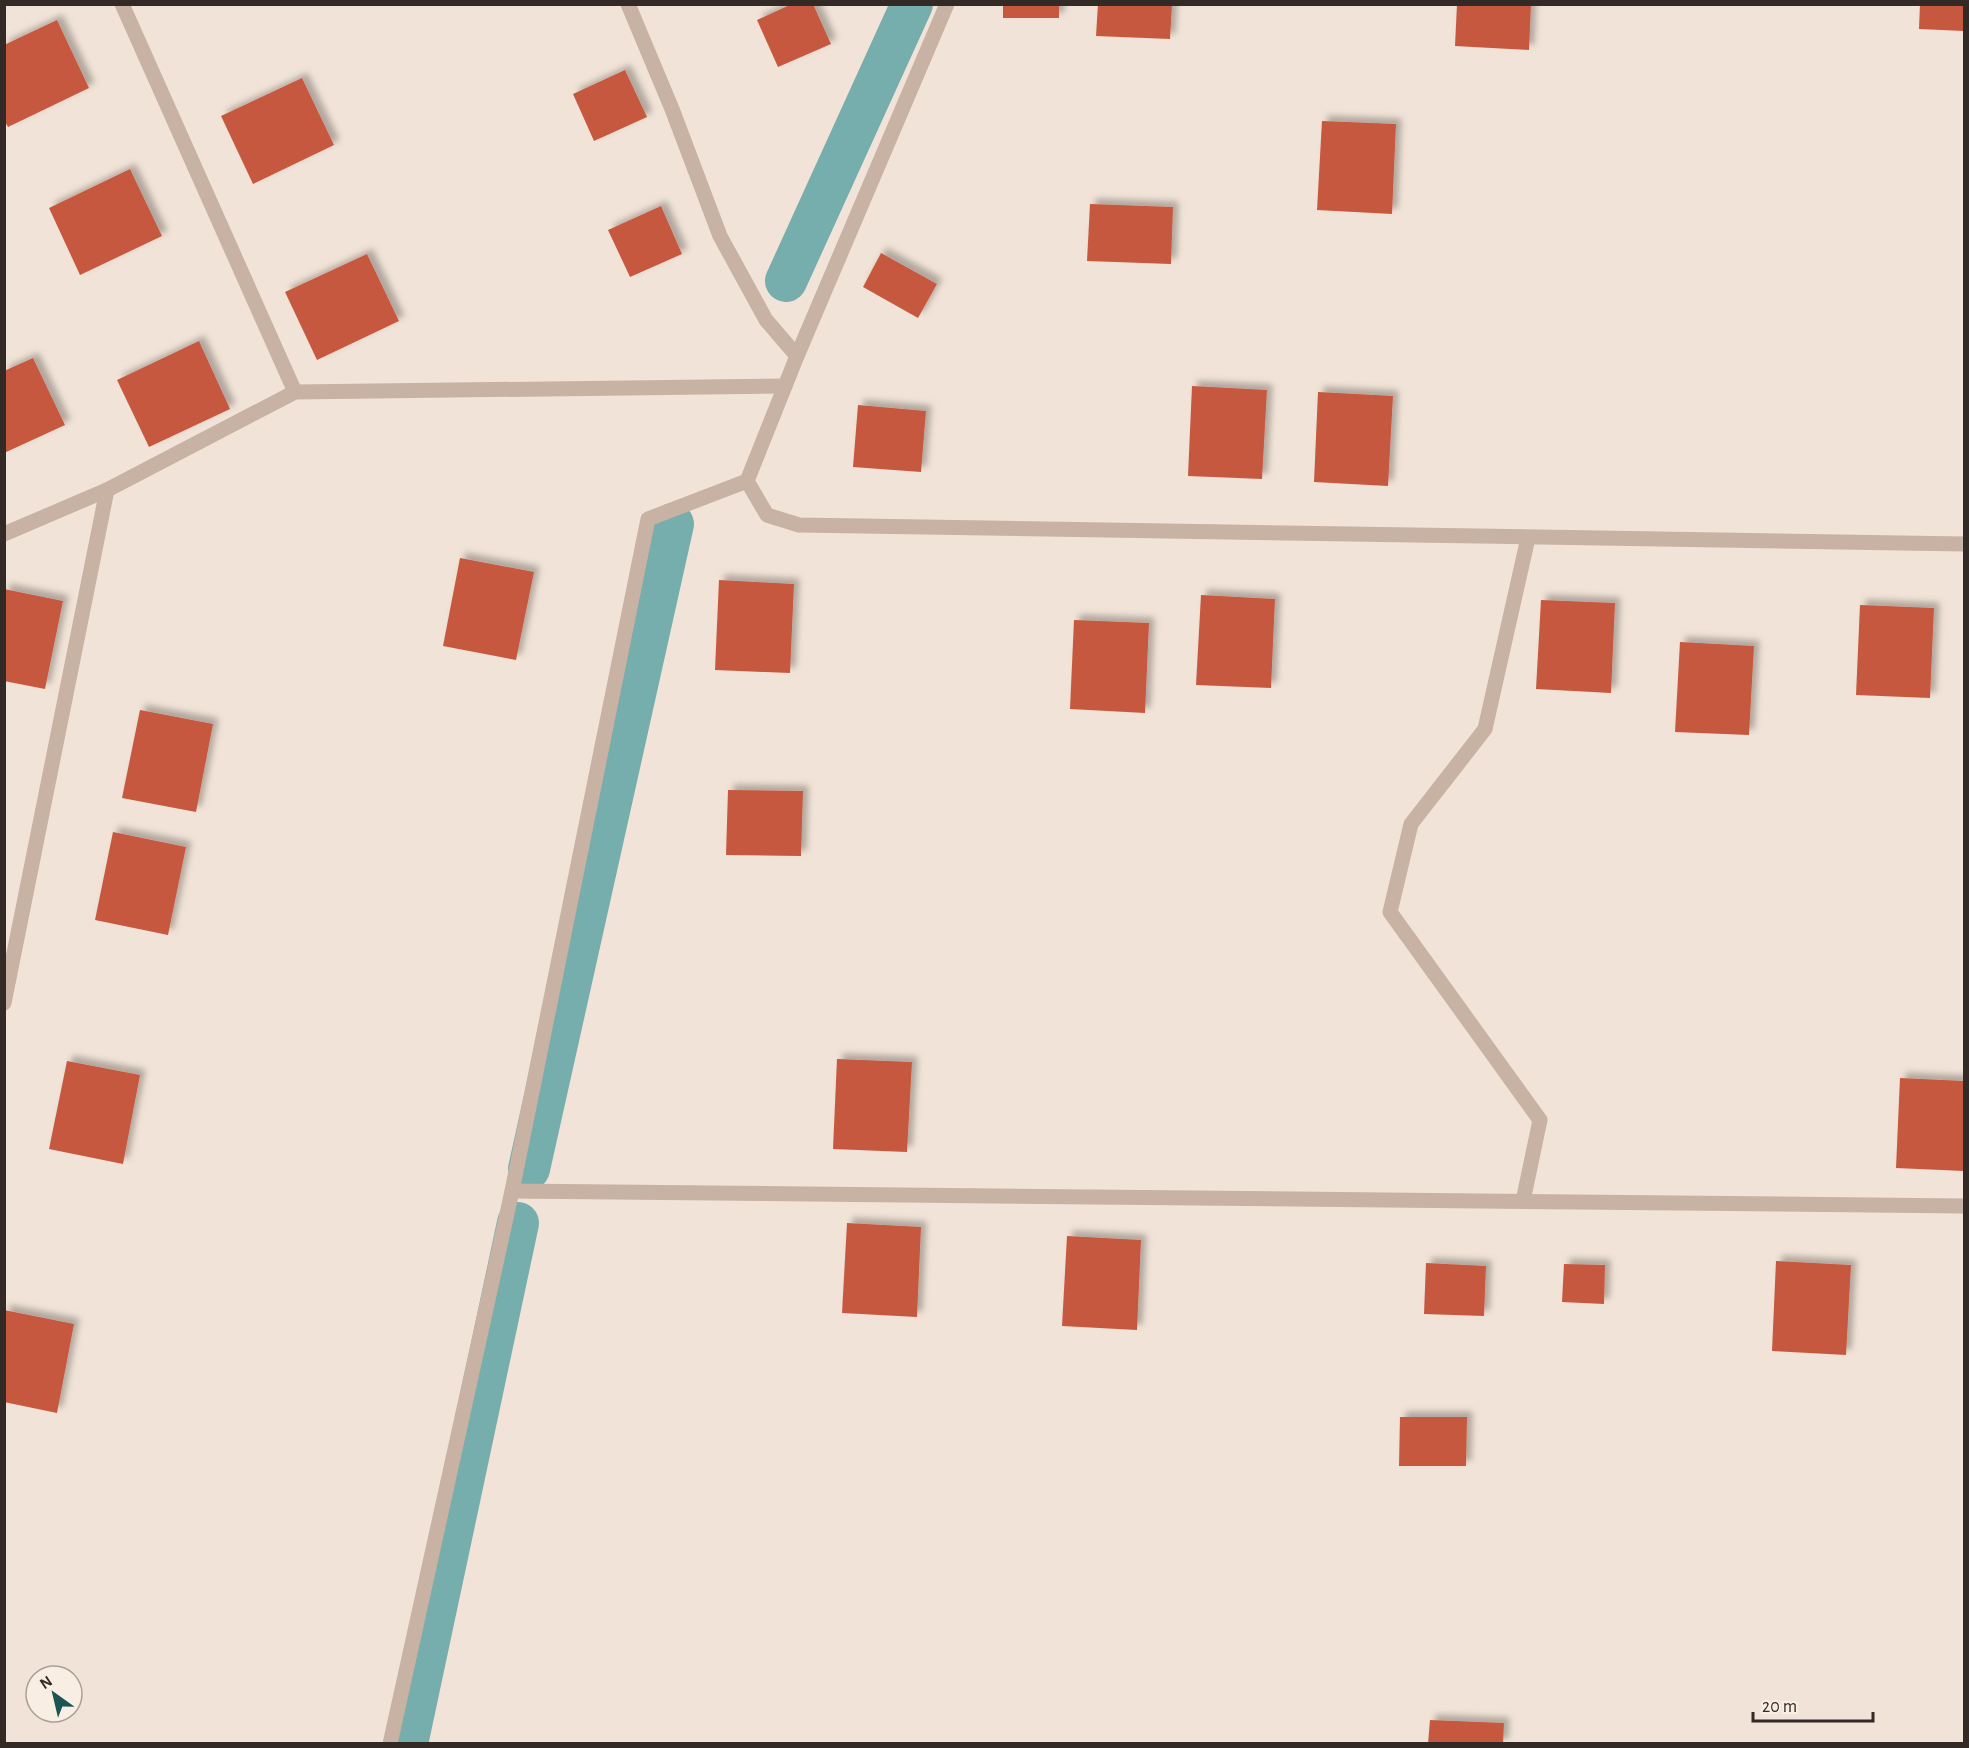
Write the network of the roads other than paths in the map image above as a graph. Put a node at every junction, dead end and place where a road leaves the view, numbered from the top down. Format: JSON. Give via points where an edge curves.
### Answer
{"nodes":[{"id":1,"x":122,"y":4,"type":"edge"},
{"id":2,"x":628,"y":4,"type":"edge"},
{"id":3,"x":947,"y":4,"type":"edge"},
{"id":4,"x":797,"y":356,"type":"junction"},
{"id":5,"x":785,"y":386,"type":"junction"},
{"id":6,"x":295,"y":392,"type":"junction"},
{"id":7,"x":747,"y":481,"type":"junction"},
{"id":8,"x":107,"y":490,"type":"junction"},
{"id":9,"x":4,"y":534,"type":"edge"},
{"id":10,"x":1528,"y":538,"type":"junction"},
{"id":11,"x":1965,"y":544,"type":"edge"},
{"id":12,"x":4,"y":1003,"type":"edge"},
{"id":13,"x":513,"y":1191,"type":"junction"},
{"id":14,"x":1523,"y":1201,"type":"junction"},
{"id":15,"x":1965,"y":1206,"type":"edge"},
{"id":16,"x":390,"y":1743,"type":"edge"}],
"edges":[{"from":1,"to":6,"type":"street"},
{"from":2,"to":4,"type":"street","via":[[720,236],[766,320]]},
{"from":3,"to":4,"type":"street"},
{"from":4,"to":5,"type":"street"},
{"from":5,"to":6,"type":"street"},
{"from":5,"to":7,"type":"street"},
{"from":6,"to":8,"type":"street"},
{"from":7,"to":10,"type":"street","via":[[767,515],[799,525]]},
{"from":7,"to":13,"type":"street","via":[[648,519]]},
{"from":8,"to":9,"type":"street"},
{"from":8,"to":12,"type":"street"},
{"from":10,"to":11,"type":"street"},
{"from":10,"to":14,"type":"street","via":[[1485,729],[1411,824],[1390,912],[1540,1120]]},
{"from":13,"to":14,"type":"street"},
{"from":13,"to":16,"type":"street"},
{"from":14,"to":15,"type":"street"}]}
